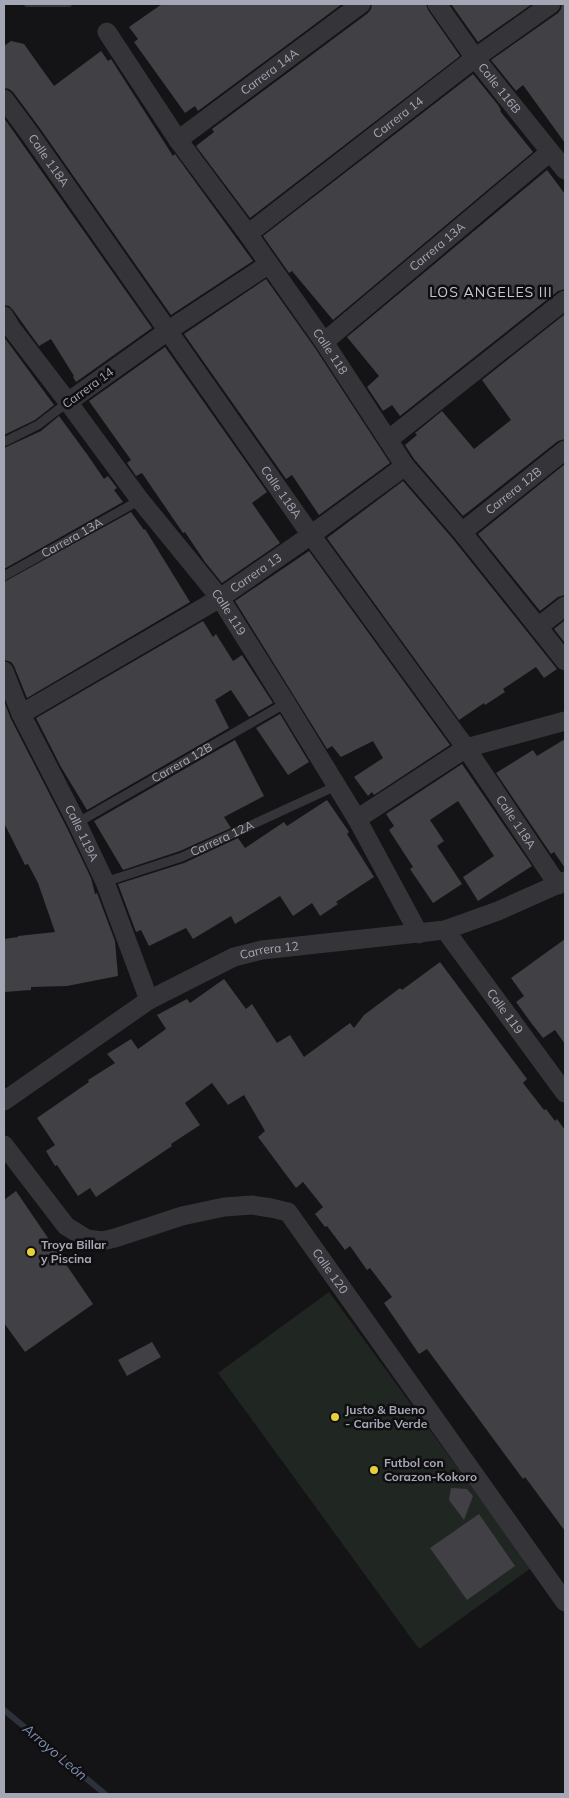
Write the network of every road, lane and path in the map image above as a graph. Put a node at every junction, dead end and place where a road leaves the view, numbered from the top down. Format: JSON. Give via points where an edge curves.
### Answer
{"nodes":[{"id":1,"x":361,"y":4,"type":"edge"},
{"id":2,"x":437,"y":4,"type":"edge"},
{"id":3,"x":551,"y":4,"type":"edge"},
{"id":4,"x":107,"y":32,"type":"dead end"},
{"id":5,"x":475,"y":58,"type":"junction"},
{"id":6,"x":4,"y":99,"type":"edge"},
{"id":7,"x":178,"y":140,"type":"junction"},
{"id":8,"x":550,"y":152,"type":"junction"},
{"id":9,"x":565,"y":170,"type":"edge"},
{"id":10,"x":248,"y":234,"type":"junction"},
{"id":11,"x":269,"y":264,"type":"junction"},
{"id":12,"x":565,"y":300,"type":"edge"},
{"id":13,"x":4,"y":316,"type":"edge"},
{"id":14,"x":169,"y":330,"type":"junction"},
{"id":15,"x":324,"y":342,"type":"junction"},
{"id":16,"x":68,"y":402,"type":"junction"},
{"id":17,"x":388,"y":440,"type":"junction"},
{"id":18,"x":4,"y":442,"type":"edge"},
{"id":19,"x":565,"y":450,"type":"edge"},
{"id":20,"x":405,"y":466,"type":"junction"},
{"id":21,"x":140,"y":500,"type":"junction"},
{"id":22,"x":462,"y":532,"type":"junction"},
{"id":23,"x":311,"y":535,"type":"junction"},
{"id":24,"x":4,"y":576,"type":"edge"},
{"id":25,"x":220,"y":598,"type":"junction"},
{"id":26,"x":565,"y":606,"type":"edge"},
{"id":27,"x":538,"y":627,"type":"junction"},
{"id":28,"x":565,"y":661,"type":"edge"},
{"id":29,"x":4,"y":671,"type":"edge"},
{"id":30,"x":286,"y":703,"type":"junction"},
{"id":31,"x":21,"y":714,"type":"junction"},
{"id":32,"x":565,"y":721,"type":"edge"},
{"id":33,"x":466,"y":748,"type":"junction"},
{"id":34,"x":336,"y":786,"type":"junction"},
{"id":35,"x":357,"y":819,"type":"junction"},
{"id":36,"x":77,"y":823,"type":"junction"},
{"id":37,"x":104,"y":882,"type":"junction"},
{"id":38,"x":562,"y":883,"type":"edge"},
{"id":39,"x":445,"y":930,"type":"junction"},
{"id":40,"x":419,"y":934,"type":"junction"},
{"id":41,"x":148,"y":1000,"type":"junction"},
{"id":42,"x":565,"y":1093,"type":"edge"},
{"id":43,"x":4,"y":1102,"type":"edge"},
{"id":44,"x":4,"y":1145,"type":"edge"},
{"id":45,"x":565,"y":1602,"type":"edge"}],
"edges":[{"from":1,"to":7,"type":"street","name":"Carrera 14A"},
{"from":2,"to":5,"type":"street","name":"Calle 116B"},
{"from":3,"to":5,"type":"street","name":"Carrera 14"},
{"from":4,"to":7,"type":"street","name":"Calle 118"},
{"from":5,"to":8,"type":"street","name":"Calle 116B"},
{"from":5,"to":10,"type":"street","name":"Carrera 14"},
{"from":6,"to":14,"type":"street","name":"Calle 118A"},
{"from":7,"to":10,"type":"street","name":"Calle 118"},
{"from":8,"to":9,"type":"street","name":"Calle 116B"},
{"from":8,"to":15,"type":"street","name":"Carrera 13A"},
{"from":10,"to":11,"type":"street","name":"Calle 118"},
{"from":11,"to":14,"type":"street","name":"Carrera 14"},
{"from":11,"to":15,"type":"street","name":"Calle 118"},
{"from":12,"to":17,"type":"street"},
{"from":13,"to":16,"type":"street","name":"Calle 119"},
{"from":14,"to":16,"type":"street","name":"Carrera 14"},
{"from":14,"to":23,"type":"street","name":"Calle 118A"},
{"from":15,"to":17,"type":"street","name":"Calle 118"},
{"from":16,"to":18,"type":"lane","name":"Carrera 14","via":[[38,425]]},
{"from":16,"to":21,"type":"street","name":"Calle 119"},
{"from":17,"to":20,"type":"street","name":"Calle 118"},
{"from":19,"to":22,"type":"street","name":"Carrera 12B"},
{"from":20,"to":22,"type":"street","name":"Calle 118"},
{"from":20,"to":23,"type":"street","name":"Carrera 13"},
{"from":21,"to":24,"type":"lane","name":"Carrera 13A"},
{"from":21,"to":25,"type":"street","name":"Calle 119"},
{"from":22,"to":27,"type":"street","name":"Calle 118"},
{"from":23,"to":25,"type":"street","name":"Carrera 13"},
{"from":23,"to":33,"type":"street","name":"Calle 118A"},
{"from":25,"to":30,"type":"street","name":"Calle 119"},
{"from":25,"to":31,"type":"street","name":"Carrera 13"},
{"from":26,"to":27,"type":"street"},
{"from":27,"to":28,"type":"street","name":"Calle 118"},
{"from":29,"to":31,"type":"street","name":"Calle 119A"},
{"from":30,"to":34,"type":"street","name":"Calle 119"},
{"from":30,"to":36,"type":"lane","name":"Carrera 12B"},
{"from":31,"to":36,"type":"street","name":"Calle 119A"},
{"from":32,"to":33,"type":"street"},
{"from":33,"to":35,"type":"street"},
{"from":33,"to":38,"type":"street","name":"Calle 118A"},
{"from":34,"to":35,"type":"street","name":"Calle 119"},
{"from":34,"to":37,"type":"lane","name":"Carrera 12A","via":[[182,857]]},
{"from":35,"to":40,"type":"street","name":"Calle 119"},
{"from":36,"to":37,"type":"street","name":"Calle 119A"},
{"from":37,"to":41,"type":"street","name":"Calle 119A"},
{"from":38,"to":39,"type":"street","name":"Carrera 12"},
{"from":39,"to":40,"type":"street","name":"Carrera 12"},
{"from":39,"to":42,"type":"street","name":"Calle 119"},
{"from":40,"to":41,"type":"street","name":"Carrera 12","via":[[262,950],[234,958]]},
{"from":41,"to":43,"type":"street","name":"Carrera 12"},
{"from":44,"to":45,"type":"street","name":"Calle 120","via":[[66,1226],[88,1239],[102,1241],[115,1238],[182,1216],[224,1207],[252,1205],[288,1212]]}]}
